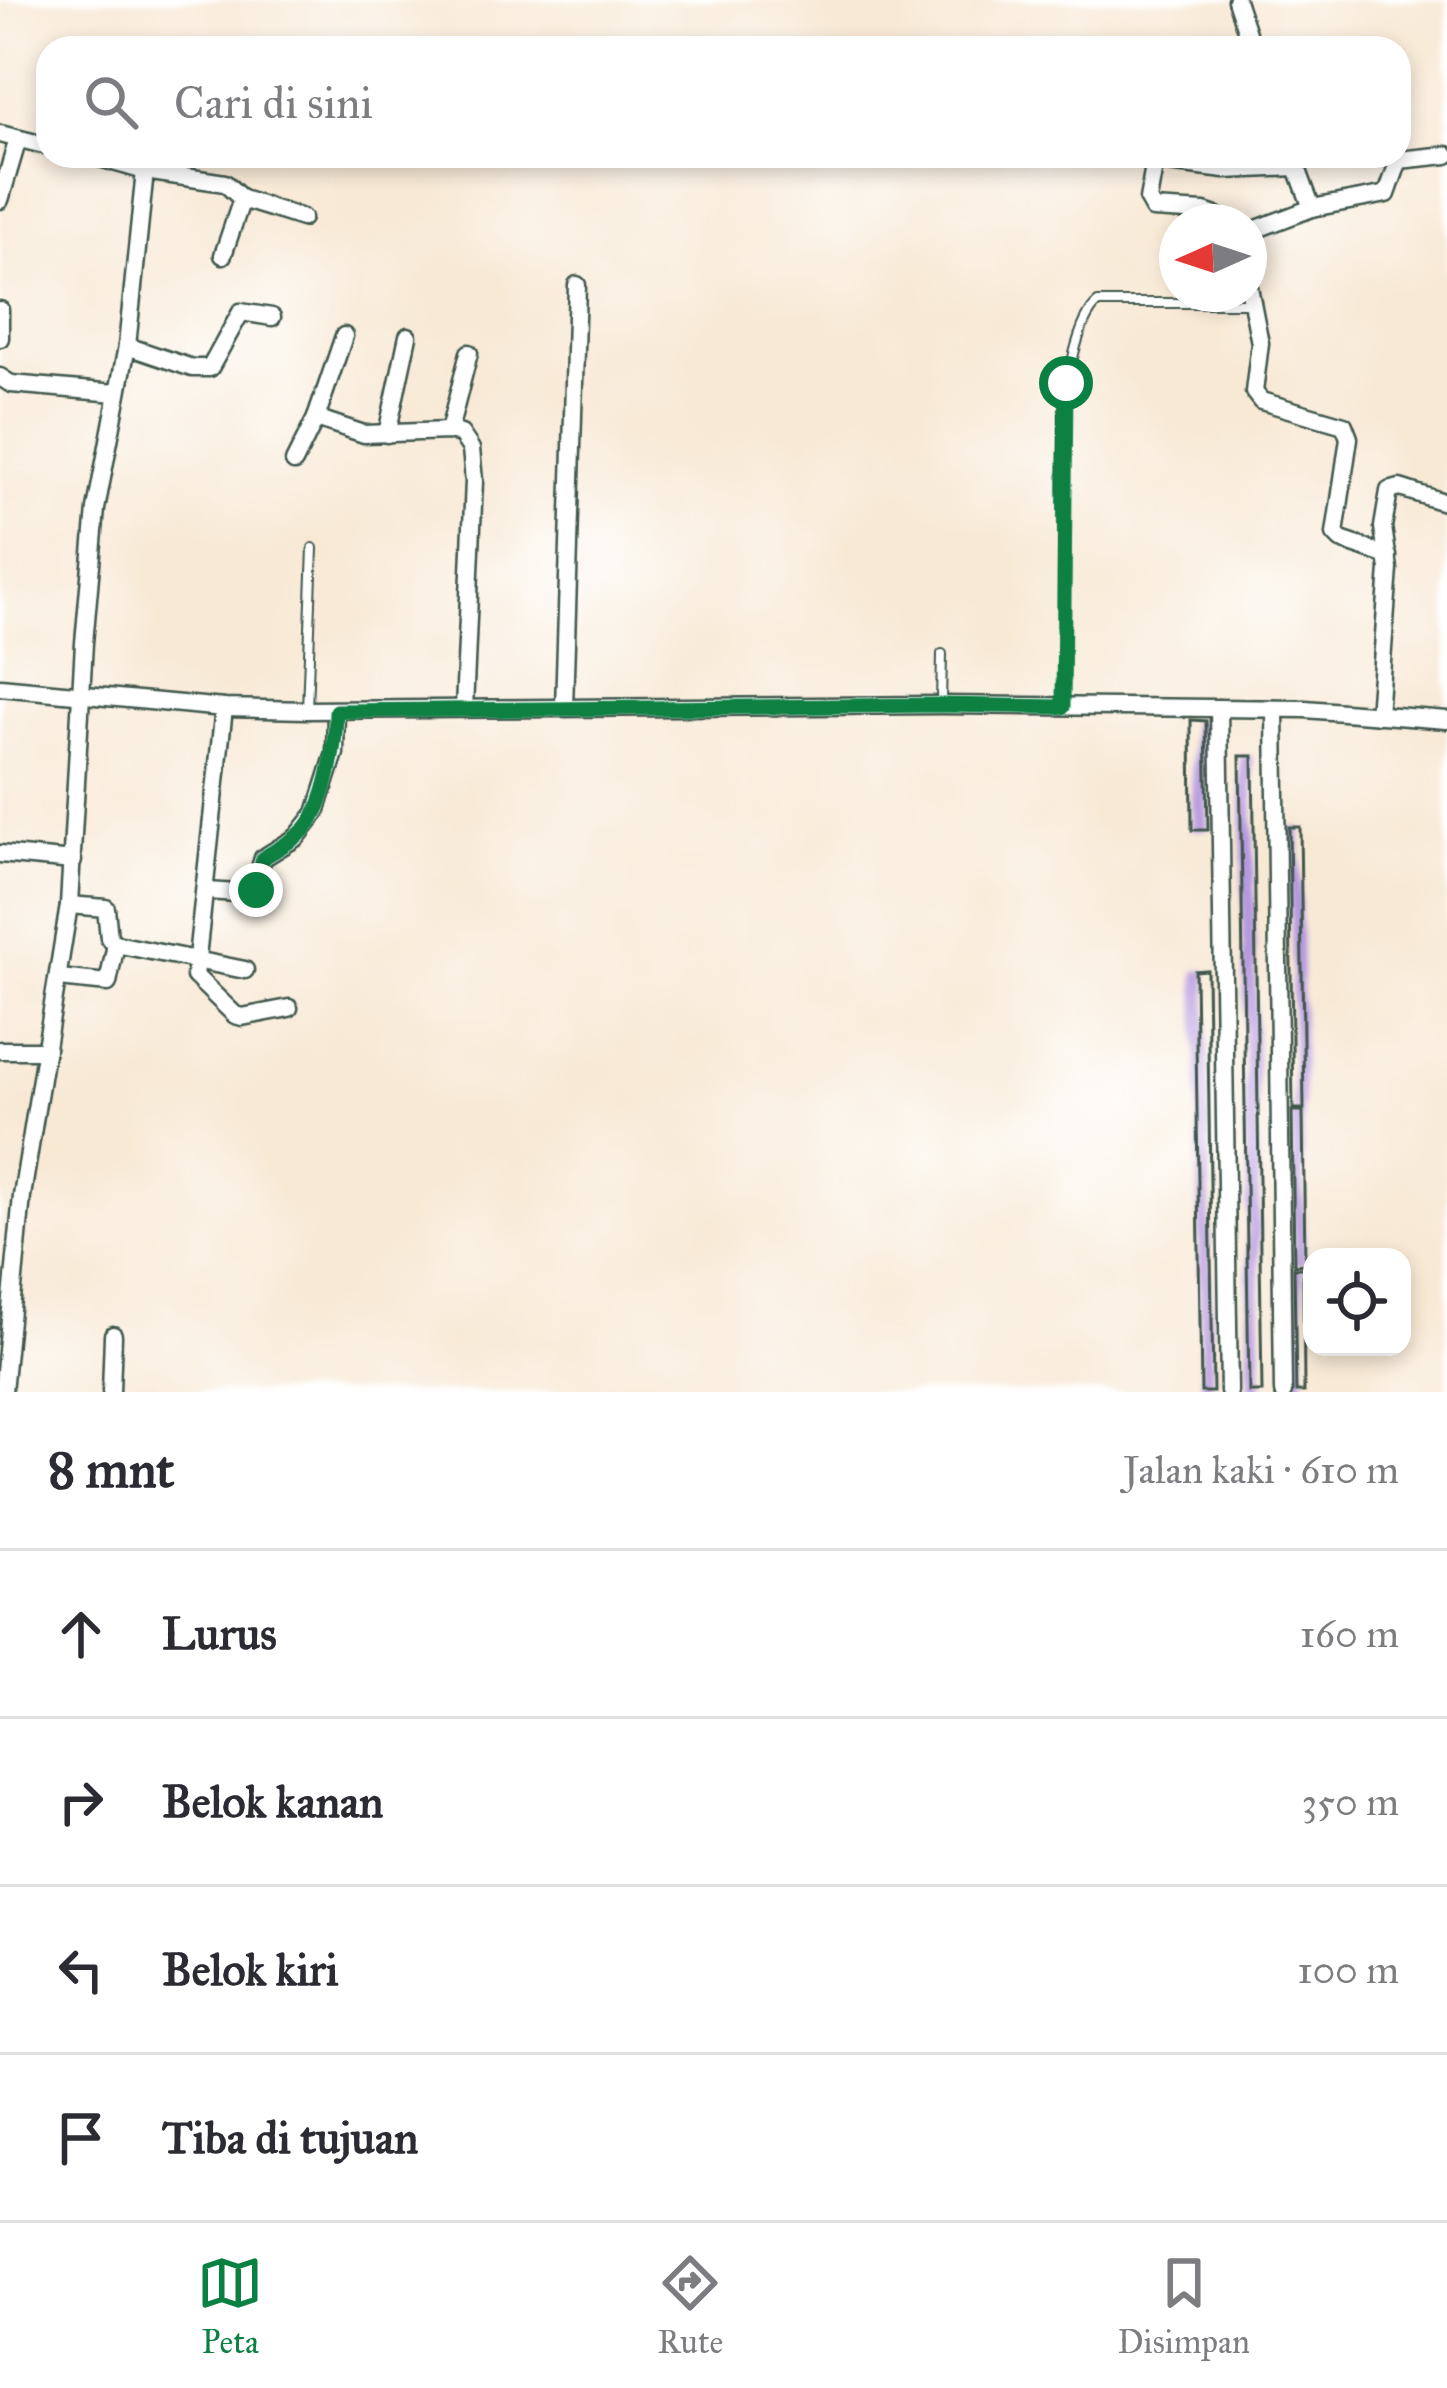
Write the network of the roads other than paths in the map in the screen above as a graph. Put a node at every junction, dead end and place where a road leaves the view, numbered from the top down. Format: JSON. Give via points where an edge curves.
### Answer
{"nodes":[{"id":1,"x":1236,"y":0,"type":"edge"},
{"id":2,"x":1248,"y":36,"type":"edge"},
{"id":3,"x":9,"y":136,"type":"edge"},
{"id":4,"x":1447,"y":155,"type":"edge"},
{"id":5,"x":1411,"y":159,"type":"edge"},
{"id":6,"x":135,"y":168,"type":"edge"},
{"id":7,"x":1149,"y":168,"type":"edge"},
{"id":8,"x":1210,"y":168,"type":"edge"},
{"id":9,"x":1242,"y":168,"type":"edge"},
{"id":10,"x":1297,"y":168,"type":"edge"},
{"id":11,"x":1397,"y":168,"type":"edge"},
{"id":12,"x":146,"y":171,"type":"junction"},
{"id":13,"x":242,"y":199,"type":"junction"},
{"id":14,"x":0,"y":200,"type":"edge"},
{"id":15,"x":1159,"y":208,"type":"edge"},
{"id":16,"x":1312,"y":208,"type":"junction"},
{"id":17,"x":302,"y":218,"type":"dead end"},
{"id":18,"x":1267,"y":222,"type":"edge"},
{"id":19,"x":223,"y":255,"type":"dead end"},
{"id":20,"x":577,"y":285,"type":"dead end"},
{"id":21,"x":1159,"y":300,"type":"edge"},
{"id":22,"x":0,"y":310,"type":"edge"},
{"id":23,"x":1254,"y":312,"type":"edge"},
{"id":24,"x":272,"y":317,"type":"dead end"},
{"id":25,"x":344,"y":336,"type":"dead end"},
{"id":26,"x":408,"y":336,"type":"dead end"},
{"id":27,"x":0,"y":338,"type":"edge"},
{"id":28,"x":127,"y":346,"type":"junction"},
{"id":29,"x":469,"y":352,"type":"dead end"},
{"id":30,"x":0,"y":377,"type":"edge"},
{"id":31,"x":116,"y":393,"type":"junction"},
{"id":32,"x":316,"y":418,"type":"junction"},
{"id":33,"x":449,"y":431,"type":"junction"},
{"id":34,"x":387,"y":434,"type":"junction"},
{"id":35,"x":294,"y":462,"type":"dead end"},
{"id":36,"x":1447,"y":502,"type":"edge"},
{"id":37,"x":313,"y":548,"type":"dead end"},
{"id":38,"x":1388,"y":556,"type":"junction"},
{"id":39,"x":942,"y":653,"type":"dead end"},
{"id":40,"x":0,"y":688,"type":"edge"},
{"id":41,"x":82,"y":692,"type":"junction"},
{"id":42,"x":941,"y":705,"type":"junction"},
{"id":43,"x":224,"y":707,"type":"junction"},
{"id":44,"x":1063,"y":707,"type":"junction"},
{"id":45,"x":564,"y":708,"type":"junction"},
{"id":46,"x":1219,"y":708,"type":"junction"},
{"id":47,"x":1276,"y":709,"type":"junction"},
{"id":48,"x":307,"y":710,"type":"junction"},
{"id":49,"x":464,"y":710,"type":"junction"},
{"id":50,"x":336,"y":711,"type":"junction"},
{"id":51,"x":1378,"y":715,"type":"junction"},
{"id":52,"x":1447,"y":720,"type":"edge"},
{"id":53,"x":0,"y":854,"type":"edge"},
{"id":54,"x":73,"y":861,"type":"junction"},
{"id":55,"x":207,"y":891,"type":"junction"},
{"id":56,"x":69,"y":905,"type":"junction"},
{"id":57,"x":116,"y":944,"type":"junction"},
{"id":58,"x":196,"y":961,"type":"junction"},
{"id":59,"x":245,"y":970,"type":"dead end"},
{"id":60,"x":59,"y":978,"type":"junction"},
{"id":61,"x":289,"y":1008,"type":"dead end"},
{"id":62,"x":0,"y":1050,"type":"edge"},
{"id":63,"x":46,"y":1050,"type":"junction"},
{"id":64,"x":113,"y":1336,"type":"dead end"},
{"id":65,"x":3,"y":1392,"type":"edge"},
{"id":66,"x":111,"y":1392,"type":"edge"},
{"id":67,"x":1229,"y":1392,"type":"edge"},
{"id":68,"x":1283,"y":1392,"type":"edge"}],
"edges":[{"from":1,"to":2,"type":"street"},
{"from":3,"to":14,"type":"street"},
{"from":4,"to":5,"type":"street"},
{"from":6,"to":12,"type":"street"},
{"from":7,"to":15,"type":"street","via":[[1148,200]]},
{"from":8,"to":9,"type":"street"},
{"from":10,"to":16,"type":"street"},
{"from":11,"to":16,"type":"street","via":[[1381,196]]},
{"from":12,"to":13,"type":"street","via":[[225,183]]},
{"from":12,"to":28,"type":"street"},
{"from":13,"to":17,"type":"street"},
{"from":13,"to":19,"type":"street"},
{"from":16,"to":18,"type":"street"},
{"from":20,"to":45,"type":"street"},
{"from":21,"to":44,"type":"lane","via":[[1090,310],[1066,383]]},
{"from":22,"to":27,"type":"street"},
{"from":23,"to":38,"type":"street","via":[[1254,392],[1261,401],[1344,425],[1336,534]]},
{"from":24,"to":28,"type":"street","via":[[241,312],[210,368]]},
{"from":25,"to":32,"type":"street"},
{"from":26,"to":34,"type":"street"},
{"from":28,"to":31,"type":"street"},
{"from":29,"to":33,"type":"street"},
{"from":30,"to":31,"type":"street"},
{"from":31,"to":41,"type":"street","via":[[96,509]]},
{"from":32,"to":34,"type":"street"},
{"from":32,"to":35,"type":"street"},
{"from":33,"to":34,"type":"street"},
{"from":33,"to":49,"type":"street","via":[[468,440],[474,481]]},
{"from":36,"to":38,"type":"street","via":[[1392,488],[1383,515]]},
{"from":37,"to":48,"type":"lane"},
{"from":38,"to":51,"type":"street"},
{"from":39,"to":42,"type":"lane"},
{"from":40,"to":41,"type":"street"},
{"from":41,"to":43,"type":"street"},
{"from":41,"to":54,"type":"street"},
{"from":42,"to":44,"type":"street"},
{"from":42,"to":45,"type":"street"},
{"from":43,"to":48,"type":"street"},
{"from":43,"to":55,"type":"street"},
{"from":44,"to":46,"type":"street"},
{"from":45,"to":49,"type":"street"},
{"from":46,"to":47,"type":"street"},
{"from":46,"to":67,"type":"street"},
{"from":47,"to":51,"type":"street"},
{"from":47,"to":68,"type":"street"},
{"from":48,"to":50,"type":"street"},
{"from":49,"to":50,"type":"street"},
{"from":50,"to":55,"type":"street","via":[[335,753],[310,823],[263,858],[252,894]]},
{"from":51,"to":52,"type":"street"},
{"from":53,"to":54,"type":"street"},
{"from":54,"to":56,"type":"street"},
{"from":55,"to":58,"type":"street"},
{"from":56,"to":57,"type":"street","via":[[106,908]]},
{"from":56,"to":60,"type":"street"},
{"from":57,"to":58,"type":"street"},
{"from":57,"to":60,"type":"street","via":[[108,983]]},
{"from":58,"to":59,"type":"street"},
{"from":58,"to":61,"type":"street","via":[[195,976],[235,1015]]},
{"from":60,"to":63,"type":"street"},
{"from":62,"to":63,"type":"street"},
{"from":63,"to":65,"type":"street"},
{"from":64,"to":66,"type":"street"}]}
